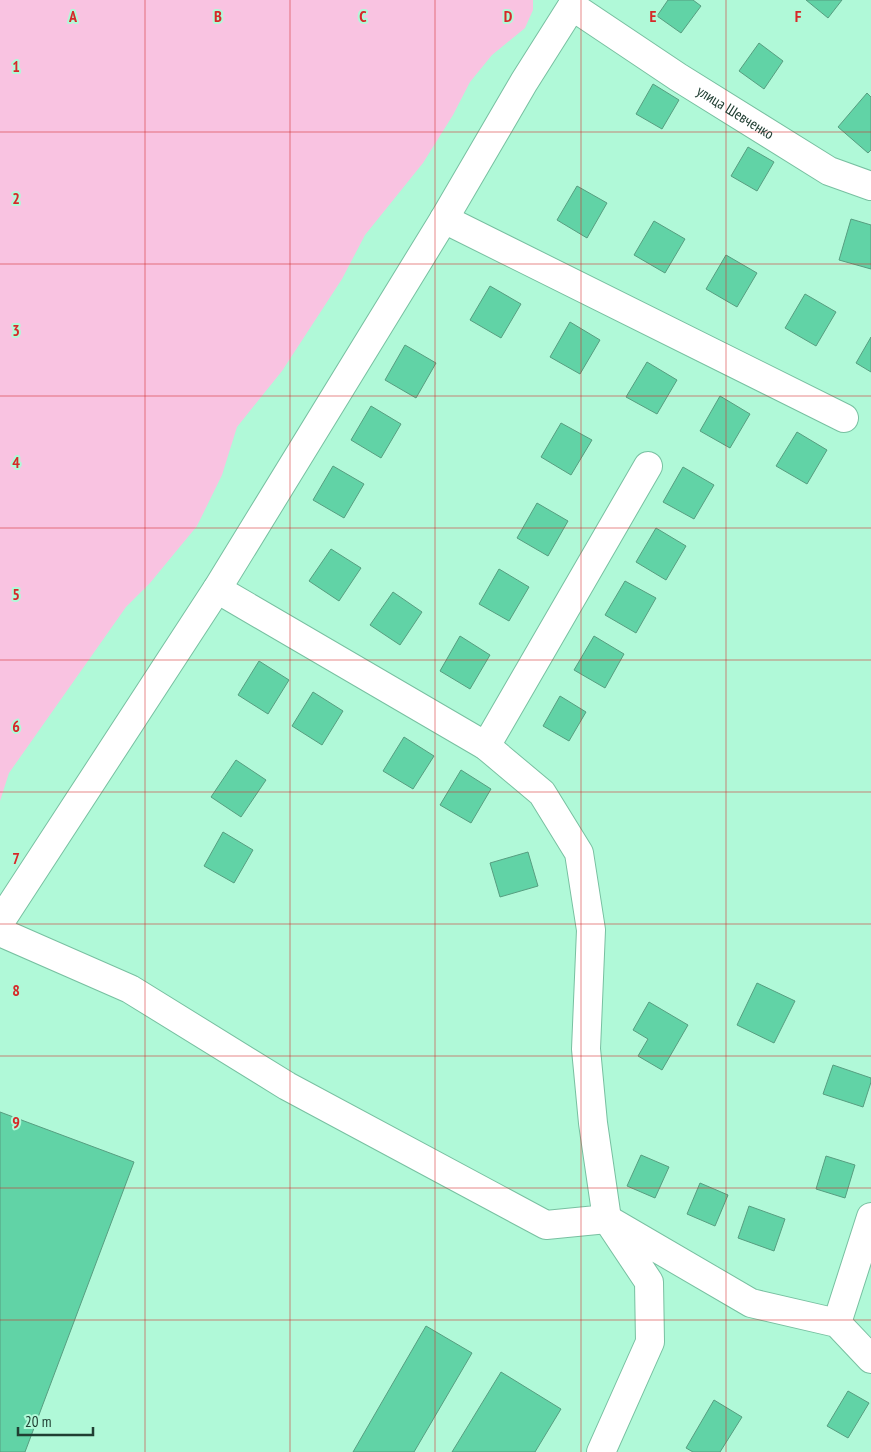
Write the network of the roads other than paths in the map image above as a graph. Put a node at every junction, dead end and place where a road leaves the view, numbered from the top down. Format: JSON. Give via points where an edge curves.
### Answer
{"nodes":[{"id":1,"x":573,"y":3,"type":"edge"},
{"id":2,"x":871,"y":186,"type":"edge"},
{"id":3,"x":444,"y":218,"type":"junction"},
{"id":4,"x":844,"y":418,"type":"dead end"},
{"id":5,"x":648,"y":466,"type":"dead end"},
{"id":6,"x":217,"y":589,"type":"junction"},
{"id":7,"x":486,"y":746,"type":"junction"},
{"id":8,"x":0,"y":922,"type":"edge"},
{"id":9,"x":0,"y":932,"type":"edge"},
{"id":10,"x":871,"y":1217,"type":"edge"},
{"id":11,"x":607,"y":1219,"type":"junction"},
{"id":12,"x":838,"y":1322,"type":"junction"},
{"id":13,"x":871,"y":1359,"type":"edge"},
{"id":14,"x":601,"y":1452,"type":"edge"}],
"edges":[{"from":1,"to":2,"type":"street","name":"улица Шевченко","via":[[678,77],[829,171]]},
{"from":1,"to":3,"type":"street"},
{"from":3,"to":4,"type":"street"},
{"from":3,"to":6,"type":"street"},
{"from":5,"to":7,"type":"street"},
{"from":6,"to":7,"type":"street"},
{"from":6,"to":8,"type":"street"},
{"from":7,"to":11,"type":"street","via":[[542,793],[579,853],[591,930],[586,1049]]},
{"from":9,"to":11,"type":"street","via":[[130,989],[286,1086],[546,1224]]},
{"from":10,"to":12,"type":"street"},
{"from":11,"to":12,"type":"street","via":[[751,1303]]},
{"from":11,"to":14,"type":"street","via":[[649,1282],[650,1342]]},
{"from":12,"to":13,"type":"street"}]}
